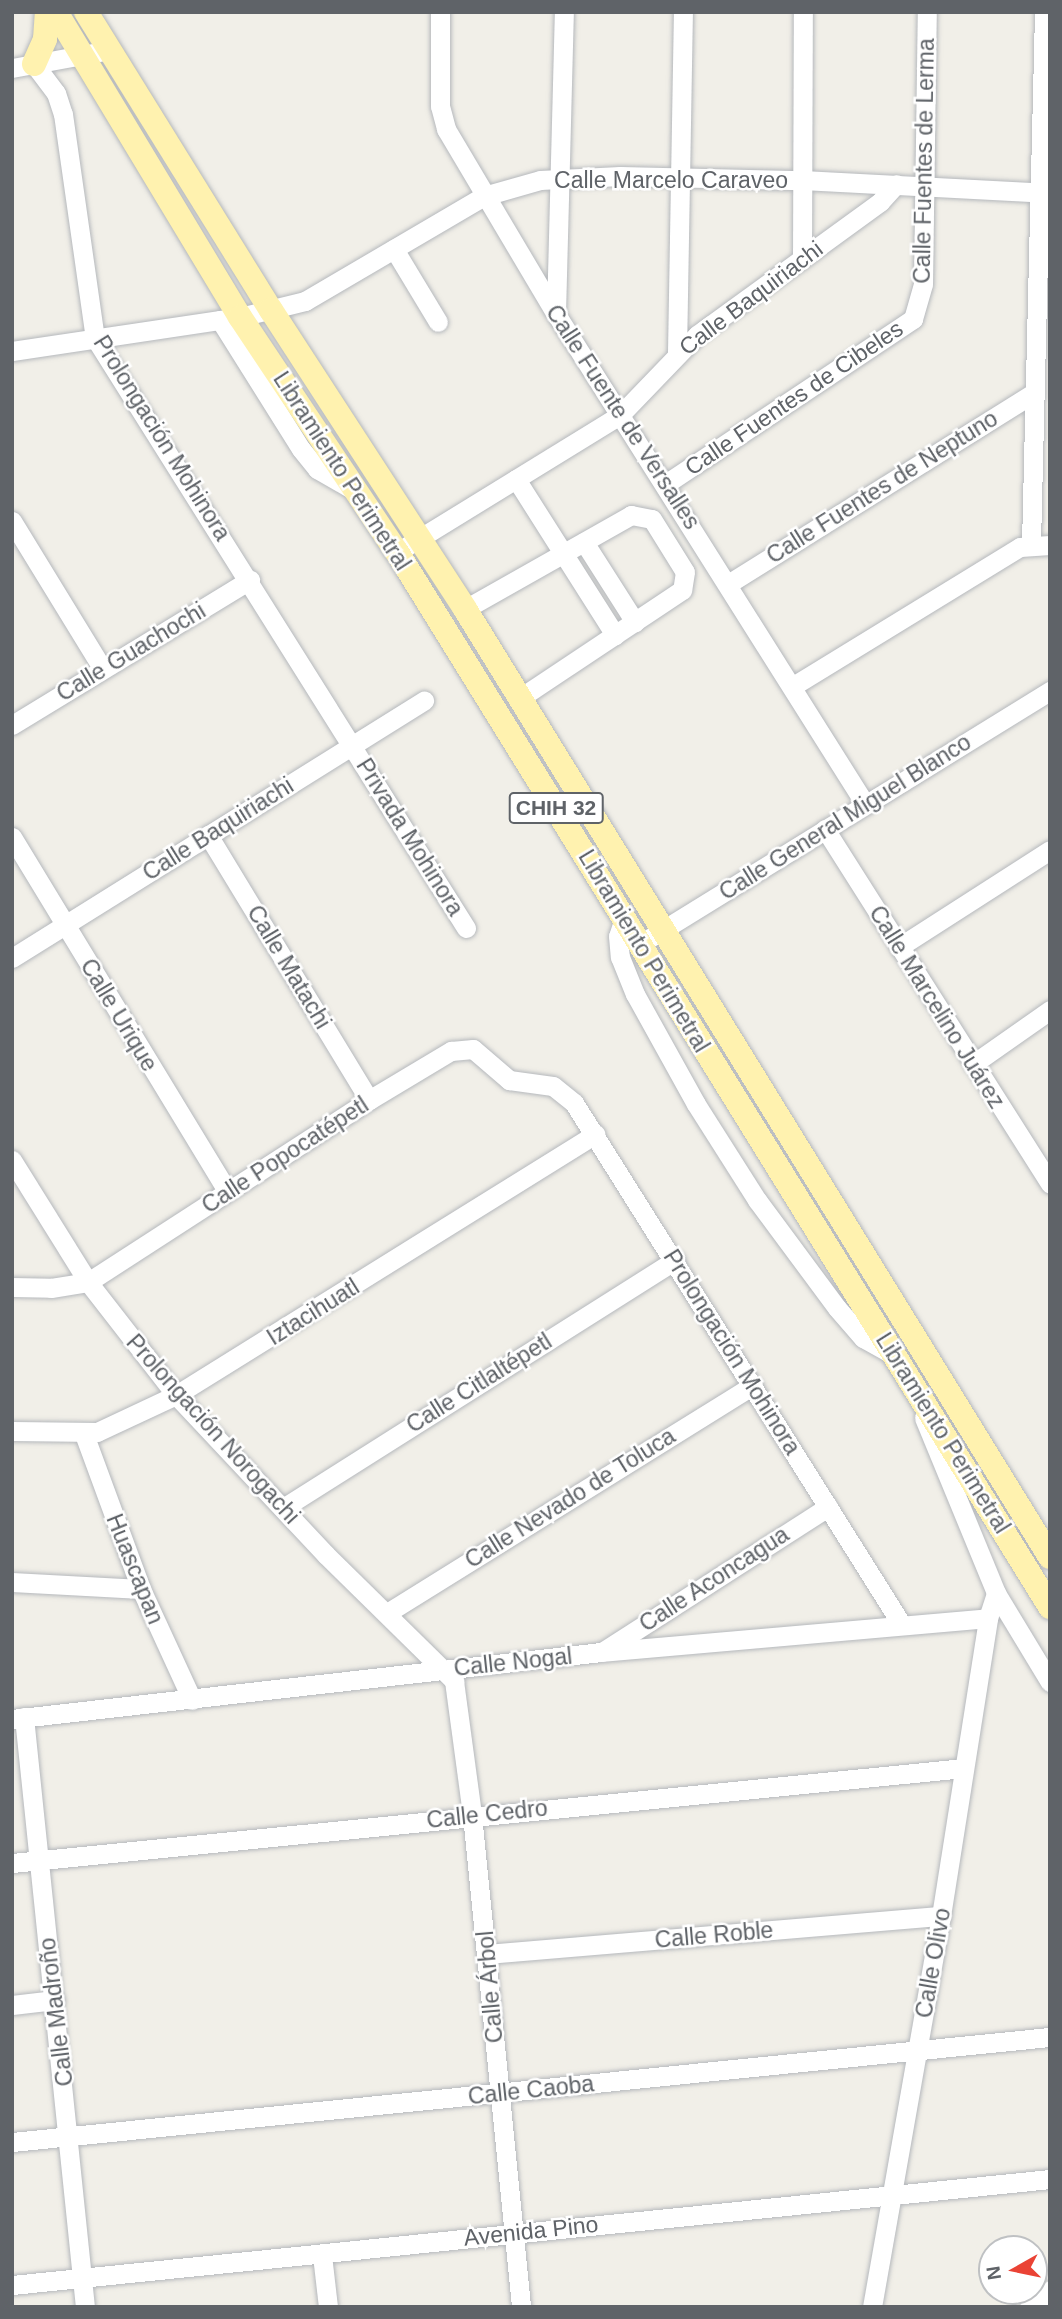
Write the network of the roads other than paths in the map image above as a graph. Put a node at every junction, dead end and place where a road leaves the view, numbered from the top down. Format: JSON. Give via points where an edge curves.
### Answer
{"nodes":[{"id":1,"x":47,"y":12,"type":"edge"},
{"id":2,"x":56,"y":12,"type":"edge"},
{"id":3,"x":86,"y":12,"type":"edge"},
{"id":4,"x":440,"y":12,"type":"edge"},
{"id":5,"x":564,"y":12,"type":"edge"},
{"id":6,"x":683,"y":12,"type":"edge"},
{"id":7,"x":803,"y":12,"type":"edge"},
{"id":8,"x":927,"y":12,"type":"edge"},
{"id":9,"x":1044,"y":12,"type":"edge"},
{"id":10,"x":110,"y":50,"type":"junction"},
{"id":11,"x":83,"y":55,"type":"junction"},
{"id":12,"x":23,"y":66,"type":"edge"},
{"id":13,"x":681,"y":177,"type":"junction"},
{"id":14,"x":560,"y":178,"type":"junction"},
{"id":15,"x":802,"y":180,"type":"junction"},
{"id":16,"x":896,"y":184,"type":"junction"},
{"id":17,"x":923,"y":185,"type":"junction"},
{"id":18,"x":1045,"y":193,"type":"edge"},
{"id":19,"x":484,"y":196,"type":"junction"},
{"id":20,"x":394,"y":249,"type":"junction"},
{"id":21,"x":802,"y":259,"type":"junction"},
{"id":22,"x":271,"y":310,"type":"junction"},
{"id":23,"x":918,"y":310,"type":"joint"},
{"id":24,"x":556,"y":314,"type":"junction"},
{"id":25,"x":230,"y":318,"type":"junction"},
{"id":26,"x":438,"y":322,"type":"dead end"},
{"id":27,"x":95,"y":338,"type":"junction"},
{"id":28,"x":12,"y":351,"type":"edge"},
{"id":29,"x":677,"y":352,"type":"junction"},
{"id":30,"x":1035,"y":391,"type":"junction"},
{"id":31,"x":620,"y":415,"type":"junction"},
{"id":32,"x":516,"y":479,"type":"junction"},
{"id":33,"x":667,"y":483,"type":"junction"},
{"id":34,"x":12,"y":521,"type":"edge"},
{"id":35,"x":421,"y":538,"type":"junction"},
{"id":36,"x":584,"y":542,"type":"junction"},
{"id":37,"x":1041,"y":545,"type":"edge"},
{"id":38,"x":397,"y":552,"type":"junction"},
{"id":39,"x":563,"y":554,"type":"junction"},
{"id":40,"x":250,"y":580,"type":"junction"},
{"id":41,"x":729,"y":584,"type":"junction"},
{"id":42,"x":465,"y":609,"type":"junction"},
{"id":43,"x":635,"y":622,"type":"junction"},
{"id":44,"x":615,"y":635,"type":"junction"},
{"id":45,"x":102,"y":668,"type":"junction"},
{"id":46,"x":793,"y":686,"type":"junction"},
{"id":47,"x":1050,"y":691,"type":"edge"},
{"id":48,"x":520,"y":698,"type":"junction"},
{"id":49,"x":424,"y":701,"type":"dead end"},
{"id":50,"x":12,"y":725,"type":"edge"},
{"id":51,"x":353,"y":745,"type":"junction"},
{"id":52,"x":865,"y":804,"type":"junction"},
{"id":53,"x":825,"y":830,"type":"junction"},
{"id":54,"x":208,"y":835,"type":"junction"},
{"id":55,"x":12,"y":837,"type":"edge"},
{"id":56,"x":1050,"y":850,"type":"edge"},
{"id":57,"x":624,"y":918,"type":"junction"},
{"id":58,"x":64,"y":925,"type":"junction"},
{"id":59,"x":466,"y":928,"type":"dead end"},
{"id":60,"x":663,"y":930,"type":"junction"},
{"id":61,"x":640,"y":944,"type":"junction"},
{"id":62,"x":899,"y":947,"type":"junction"},
{"id":63,"x":12,"y":958,"type":"edge"},
{"id":64,"x":1050,"y":1010,"type":"edge"},
{"id":65,"x":973,"y":1064,"type":"junction"},
{"id":66,"x":553,"y":1086,"type":"joint"},
{"id":67,"x":369,"y":1100,"type":"junction"},
{"id":68,"x":595,"y":1134,"type":"junction"},
{"id":69,"x":12,"y":1160,"type":"edge"},
{"id":70,"x":1050,"y":1184,"type":"edge"},
{"id":71,"x":227,"y":1191,"type":"junction"},
{"id":72,"x":675,"y":1259,"type":"junction"},
{"id":73,"x":88,"y":1282,"type":"junction"},
{"id":74,"x":12,"y":1287,"type":"edge"},
{"id":75,"x":897,"y":1357,"type":"junction"},
{"id":76,"x":752,"y":1384,"type":"junction"},
{"id":77,"x":176,"y":1395,"type":"junction"},
{"id":78,"x":923,"y":1397,"type":"junction"},
{"id":79,"x":12,"y":1431,"type":"edge"},
{"id":80,"x":84,"y":1434,"type":"junction"},
{"id":81,"x":828,"y":1507,"type":"junction"},
{"id":82,"x":283,"y":1508,"type":"junction"},
{"id":83,"x":1050,"y":1558,"type":"edge"},
{"id":84,"x":12,"y":1582,"type":"edge"},
{"id":85,"x":141,"y":1589,"type":"junction"},
{"id":86,"x":996,"y":1593,"type":"junction"},
{"id":87,"x":1050,"y":1607,"type":"edge"},
{"id":88,"x":387,"y":1613,"type":"junction"},
{"id":89,"x":988,"y":1618,"type":"junction"},
{"id":90,"x":902,"y":1625,"type":"junction"},
{"id":91,"x":601,"y":1652,"type":"junction"},
{"id":92,"x":447,"y":1669,"type":"junction"},
{"id":93,"x":1050,"y":1682,"type":"edge"},
{"id":94,"x":192,"y":1700,"type":"junction"},
{"id":95,"x":18,"y":1718,"type":"edge"},
{"id":96,"x":963,"y":1768,"type":"junction"},
{"id":97,"x":472,"y":1815,"type":"junction"},
{"id":98,"x":39,"y":1860,"type":"junction"},
{"id":99,"x":12,"y":1863,"type":"edge"},
{"id":100,"x":941,"y":1916,"type":"junction"},
{"id":101,"x":487,"y":1954,"type":"junction"},
{"id":102,"x":55,"y":2000,"type":"junction"},
{"id":103,"x":12,"y":2005,"type":"edge"},
{"id":104,"x":1050,"y":2037,"type":"edge"},
{"id":105,"x":917,"y":2053,"type":"junction"},
{"id":106,"x":500,"y":2093,"type":"junction"},
{"id":107,"x":71,"y":2136,"type":"junction"},
{"id":108,"x":12,"y":2142,"type":"edge"},
{"id":109,"x":1050,"y":2179,"type":"edge"},
{"id":110,"x":890,"y":2198,"type":"junction"},
{"id":111,"x":512,"y":2232,"type":"junction"},
{"id":112,"x":322,"y":2255,"type":"junction"},
{"id":113,"x":82,"y":2278,"type":"junction"},
{"id":114,"x":12,"y":2285,"type":"edge"},
{"id":115,"x":85,"y":2307,"type":"edge"},
{"id":116,"x":328,"y":2307,"type":"edge"},
{"id":117,"x":521,"y":2307,"type":"edge"},
{"id":118,"x":872,"y":2307,"type":"edge"}],
"edges":[{"from":1,"to":12,"type":"main road","via":[[45,39]]},
{"from":2,"to":11,"type":"main road","name":"Libramiento Perimetral","number":"CHIH 32"},
{"from":3,"to":10,"type":"main road","name":"Libramiento Perimetral","number":"CHIH 32"},
{"from":4,"to":19,"type":"street","name":"Calle Fuente de Versalles","via":[[442,117]]},
{"from":5,"to":14,"type":"street"},
{"from":6,"to":13,"type":"street"},
{"from":7,"to":15,"type":"street"},
{"from":8,"to":17,"type":"street","name":"Calle Fuentes de Lerma"},
{"from":9,"to":18,"type":"street"},
{"from":10,"to":11,"type":"street"},
{"from":10,"to":22,"type":"main road","name":"Libramiento Perimetral","number":"CHIH 32"},
{"from":11,"to":12,"type":"street"},
{"from":11,"to":25,"type":"main road","name":"Libramiento Perimetral","number":"CHIH 32"},
{"from":12,"to":27,"type":"street","name":"Prolongación Mohinora","via":[[56,93],[62,114]]},
{"from":13,"to":14,"type":"street","name":"Calle Marcelo Caraveo"},
{"from":13,"to":15,"type":"street","name":"Calle Marcelo Caraveo"},
{"from":13,"to":29,"type":"street"},
{"from":14,"to":19,"type":"street","name":"Calle Marcelo Caraveo"},
{"from":14,"to":24,"type":"street"},
{"from":15,"to":16,"type":"street","name":"Calle Marcelo Caraveo"},
{"from":15,"to":21,"type":"street"},
{"from":16,"to":17,"type":"street","name":"Calle Marcelo Caraveo"},
{"from":16,"to":21,"type":"street","name":"Calle Baquiriachi","via":[[880,202]]},
{"from":17,"to":18,"type":"street","name":"Calle Marcelo Caraveo"},
{"from":17,"to":23,"type":"street","name":"Calle Fuentes de Lerma"},
{"from":18,"to":30,"type":"street"},
{"from":19,"to":20,"type":"street","name":"Calle Marcelo Caraveo"},
{"from":19,"to":24,"type":"street","name":"Calle Fuente de Versalles"},
{"from":20,"to":22,"type":"street","name":"Calle Marcelo Caraveo","via":[[304,301]]},
{"from":20,"to":26,"type":"street"},
{"from":21,"to":29,"type":"street","name":"Calle Baquiriachi"},
{"from":22,"to":25,"type":"street","name":"Calle Marcelo Caraveo"},
{"from":22,"to":35,"type":"main road","name":"Libramiento Perimetral","number":"CHIH 32"},
{"from":23,"to":33,"type":"street","name":"Calle Fuentes de Cibeles","via":[[904,328]]},
{"from":24,"to":31,"type":"street","name":"Calle Fuente de Versalles"},
{"from":25,"to":27,"type":"street","name":"Calle Marcelo Caraveo"},
{"from":25,"to":38,"type":"main road","name":"Libramiento Perimetral","number":"CHIH 32","via":[[286,405],[358,492]]},
{"from":27,"to":28,"type":"street","name":"Calle Marcelo Caraveo"},
{"from":27,"to":40,"type":"street","name":"Prolongación Mohinora"},
{"from":29,"to":31,"type":"street","name":"Calle Baquiriachi"},
{"from":30,"to":37,"type":"street"},
{"from":30,"to":41,"type":"street","name":"Calle Fuentes de Neptuno"},
{"from":31,"to":32,"type":"street","name":"Calle Baquiriachi"},
{"from":31,"to":33,"type":"street","name":"Calle Fuente de Versalles"},
{"from":32,"to":35,"type":"street","name":"Calle Baquiriachi"},
{"from":32,"to":39,"type":"street"},
{"from":33,"to":41,"type":"street","name":"Calle Fuente de Versalles"},
{"from":34,"to":45,"type":"street"},
{"from":35,"to":38,"type":"street","name":"Calle Baquiriachi"},
{"from":35,"to":42,"type":"main road","name":"Libramiento Perimetral","number":"CHIH 32"},
{"from":36,"to":39,"type":"street"},
{"from":36,"to":43,"type":"street"},
{"from":36,"to":43,"type":"street","via":[[631,515],[652,519],[685,572],[685,584]]},
{"from":37,"to":46,"type":"street"},
{"from":38,"to":57,"type":"main road","name":"Libramiento Perimetral","number":"CHIH 32"},
{"from":39,"to":42,"type":"street"},
{"from":39,"to":44,"type":"street"},
{"from":40,"to":45,"type":"street","name":"Calle Guachochi"},
{"from":40,"to":51,"type":"street","name":"Prolongación Mohinora"},
{"from":41,"to":46,"type":"street","name":"Calle Fuente de Versalles"},
{"from":42,"to":48,"type":"main road","name":"Libramiento Perimetral","number":"CHIH 32"},
{"from":43,"to":44,"type":"street"},
{"from":44,"to":48,"type":"street"},
{"from":45,"to":50,"type":"street","name":"Calle Guachochi"},
{"from":46,"to":52,"type":"street","name":"Calle Fuente de Versalles"},
{"from":47,"to":52,"type":"street","name":"Calle General Miguel Blanco"},
{"from":48,"to":60,"type":"main road","name":"Libramiento Perimetral","number":"CHIH 32"},
{"from":49,"to":51,"type":"street","name":"Calle Baquiriachi"},
{"from":51,"to":54,"type":"street","name":"Calle Baquiriachi"},
{"from":51,"to":59,"type":"street","name":"Privada Mohinora"},
{"from":52,"to":53,"type":"street","name":"Calle General Miguel Blanco"},
{"from":53,"to":60,"type":"street","name":"Calle General Miguel Blanco"},
{"from":53,"to":62,"type":"street","name":"Calle Marcelino Juárez"},
{"from":54,"to":58,"type":"street","name":"Calle Baquiriachi"},
{"from":54,"to":67,"type":"street","name":"Calle Matachi"},
{"from":55,"to":58,"type":"street","name":"Calle Urique"},
{"from":56,"to":62,"type":"street"},
{"from":57,"to":61,"type":"main road","name":"Libramiento Perimetral","number":"CHIH 32"},
{"from":57,"to":75,"type":"street","via":[[618,936],[620,957],[640,1004],[696,1104],[757,1200],[837,1308],[863,1338]]},
{"from":58,"to":63,"type":"street","name":"Calle Baquiriachi"},
{"from":58,"to":71,"type":"street","name":"Calle Urique"},
{"from":60,"to":61,"type":"street","name":"Calle General Miguel Blanco"},
{"from":60,"to":83,"type":"main road","name":"Libramiento Perimetral","number":"CHIH 32"},
{"from":61,"to":75,"type":"main road","name":"Libramiento Perimetral","number":"CHIH 32"},
{"from":62,"to":65,"type":"street","name":"Calle Marcelino Juárez"},
{"from":64,"to":65,"type":"street"},
{"from":65,"to":70,"type":"street","name":"Calle Marcelino Juárez"},
{"from":66,"to":67,"type":"street","name":"Calle Popocatépetl","via":[[509,1080],[479,1053],[461,1048]]},
{"from":66,"to":68,"type":"street","name":"Prolongación Mohinora","via":[[566,1094]]},
{"from":67,"to":71,"type":"street","name":"Calle Popocatépetl"},
{"from":68,"to":72,"type":"street","name":"Prolongación Mohinora"},
{"from":68,"to":77,"type":"street","name":"Iztacihuatl"},
{"from":69,"to":73,"type":"street","name":"Prolongación Norogachi"},
{"from":71,"to":73,"type":"street","name":"Calle Popocatépetl"},
{"from":72,"to":76,"type":"street","name":"Prolongación Mohinora"},
{"from":72,"to":82,"type":"street","name":"Calle Citlaltépetl"},
{"from":73,"to":74,"type":"street","name":"Calle Popocatépetl","via":[[51,1288]]},
{"from":73,"to":77,"type":"street","name":"Prolongación Norogachi"},
{"from":75,"to":78,"type":"main road","name":"Libramiento Perimetral","number":"CHIH 32"},
{"from":76,"to":81,"type":"street","name":"Prolongación Mohinora"},
{"from":76,"to":88,"type":"street","name":"Calle Nevado de Toluca"},
{"from":77,"to":80,"type":"street","name":"Iztacihuatl"},
{"from":77,"to":82,"type":"street","name":"Prolongación Norogachi"},
{"from":78,"to":86,"type":"street","via":[[920,1410]]},
{"from":78,"to":87,"type":"main road","name":"Libramiento Perimetral","number":"CHIH 32"},
{"from":79,"to":80,"type":"street","name":"Iztacihuatl"},
{"from":80,"to":85,"type":"street","name":"Huascapan"},
{"from":81,"to":90,"type":"street","name":"Prolongación Mohinora"},
{"from":81,"to":91,"type":"street","name":"Calle Aconcagua"},
{"from":82,"to":88,"type":"street","name":"Prolongación Norogachi"},
{"from":84,"to":85,"type":"street"},
{"from":85,"to":94,"type":"street","name":"Huascapan"},
{"from":86,"to":89,"type":"street"},
{"from":86,"to":93,"type":"street"},
{"from":88,"to":92,"type":"street","name":"Prolongación Norogachi"},
{"from":89,"to":90,"type":"street","name":"Calle Nogal"},
{"from":89,"to":96,"type":"street","name":"Calle Olivo"},
{"from":90,"to":91,"type":"street","name":"Calle Nogal"},
{"from":91,"to":92,"type":"street","name":"Calle Nogal"},
{"from":92,"to":94,"type":"street","name":"Calle Nogal"},
{"from":92,"to":97,"type":"street","name":"Calle Árbol","via":[[459,1697]]},
{"from":94,"to":95,"type":"street","name":"Calle Nogal"},
{"from":95,"to":98,"type":"street","name":"Calle Madroño"},
{"from":96,"to":97,"type":"street","name":"Calle Cedro"},
{"from":96,"to":100,"type":"street","name":"Calle Olivo"},
{"from":97,"to":98,"type":"street","name":"Calle Cedro"},
{"from":97,"to":101,"type":"street","name":"Calle Árbol"},
{"from":98,"to":99,"type":"street","name":"Calle Cedro"},
{"from":98,"to":102,"type":"street","name":"Calle Madroño"},
{"from":100,"to":101,"type":"street","name":"Calle Roble"},
{"from":100,"to":105,"type":"street","name":"Calle Olivo"},
{"from":101,"to":106,"type":"street","name":"Calle Árbol"},
{"from":102,"to":103,"type":"street"},
{"from":102,"to":107,"type":"street","name":"Calle Madroño"},
{"from":104,"to":105,"type":"street","name":"Calle Caoba"},
{"from":105,"to":106,"type":"street","name":"Calle Caoba"},
{"from":105,"to":110,"type":"street","name":"Calle Olivo"},
{"from":106,"to":107,"type":"street","name":"Calle Caoba"},
{"from":106,"to":111,"type":"street","name":"Calle Árbol"},
{"from":107,"to":108,"type":"street","name":"Calle Caoba"},
{"from":107,"to":113,"type":"street","name":"Calle Madroño"},
{"from":109,"to":110,"type":"street","name":"Avenida Pino"},
{"from":110,"to":111,"type":"street","name":"Avenida Pino"},
{"from":110,"to":118,"type":"street","name":"Calle Olivo"},
{"from":111,"to":112,"type":"street","name":"Avenida Pino"},
{"from":111,"to":117,"type":"street","name":"Calle Árbol"},
{"from":112,"to":113,"type":"street","name":"Avenida Pino"},
{"from":112,"to":116,"type":"street"},
{"from":113,"to":114,"type":"street","name":"Avenida Pino"},
{"from":113,"to":115,"type":"street","name":"Calle Madroño"}]}
